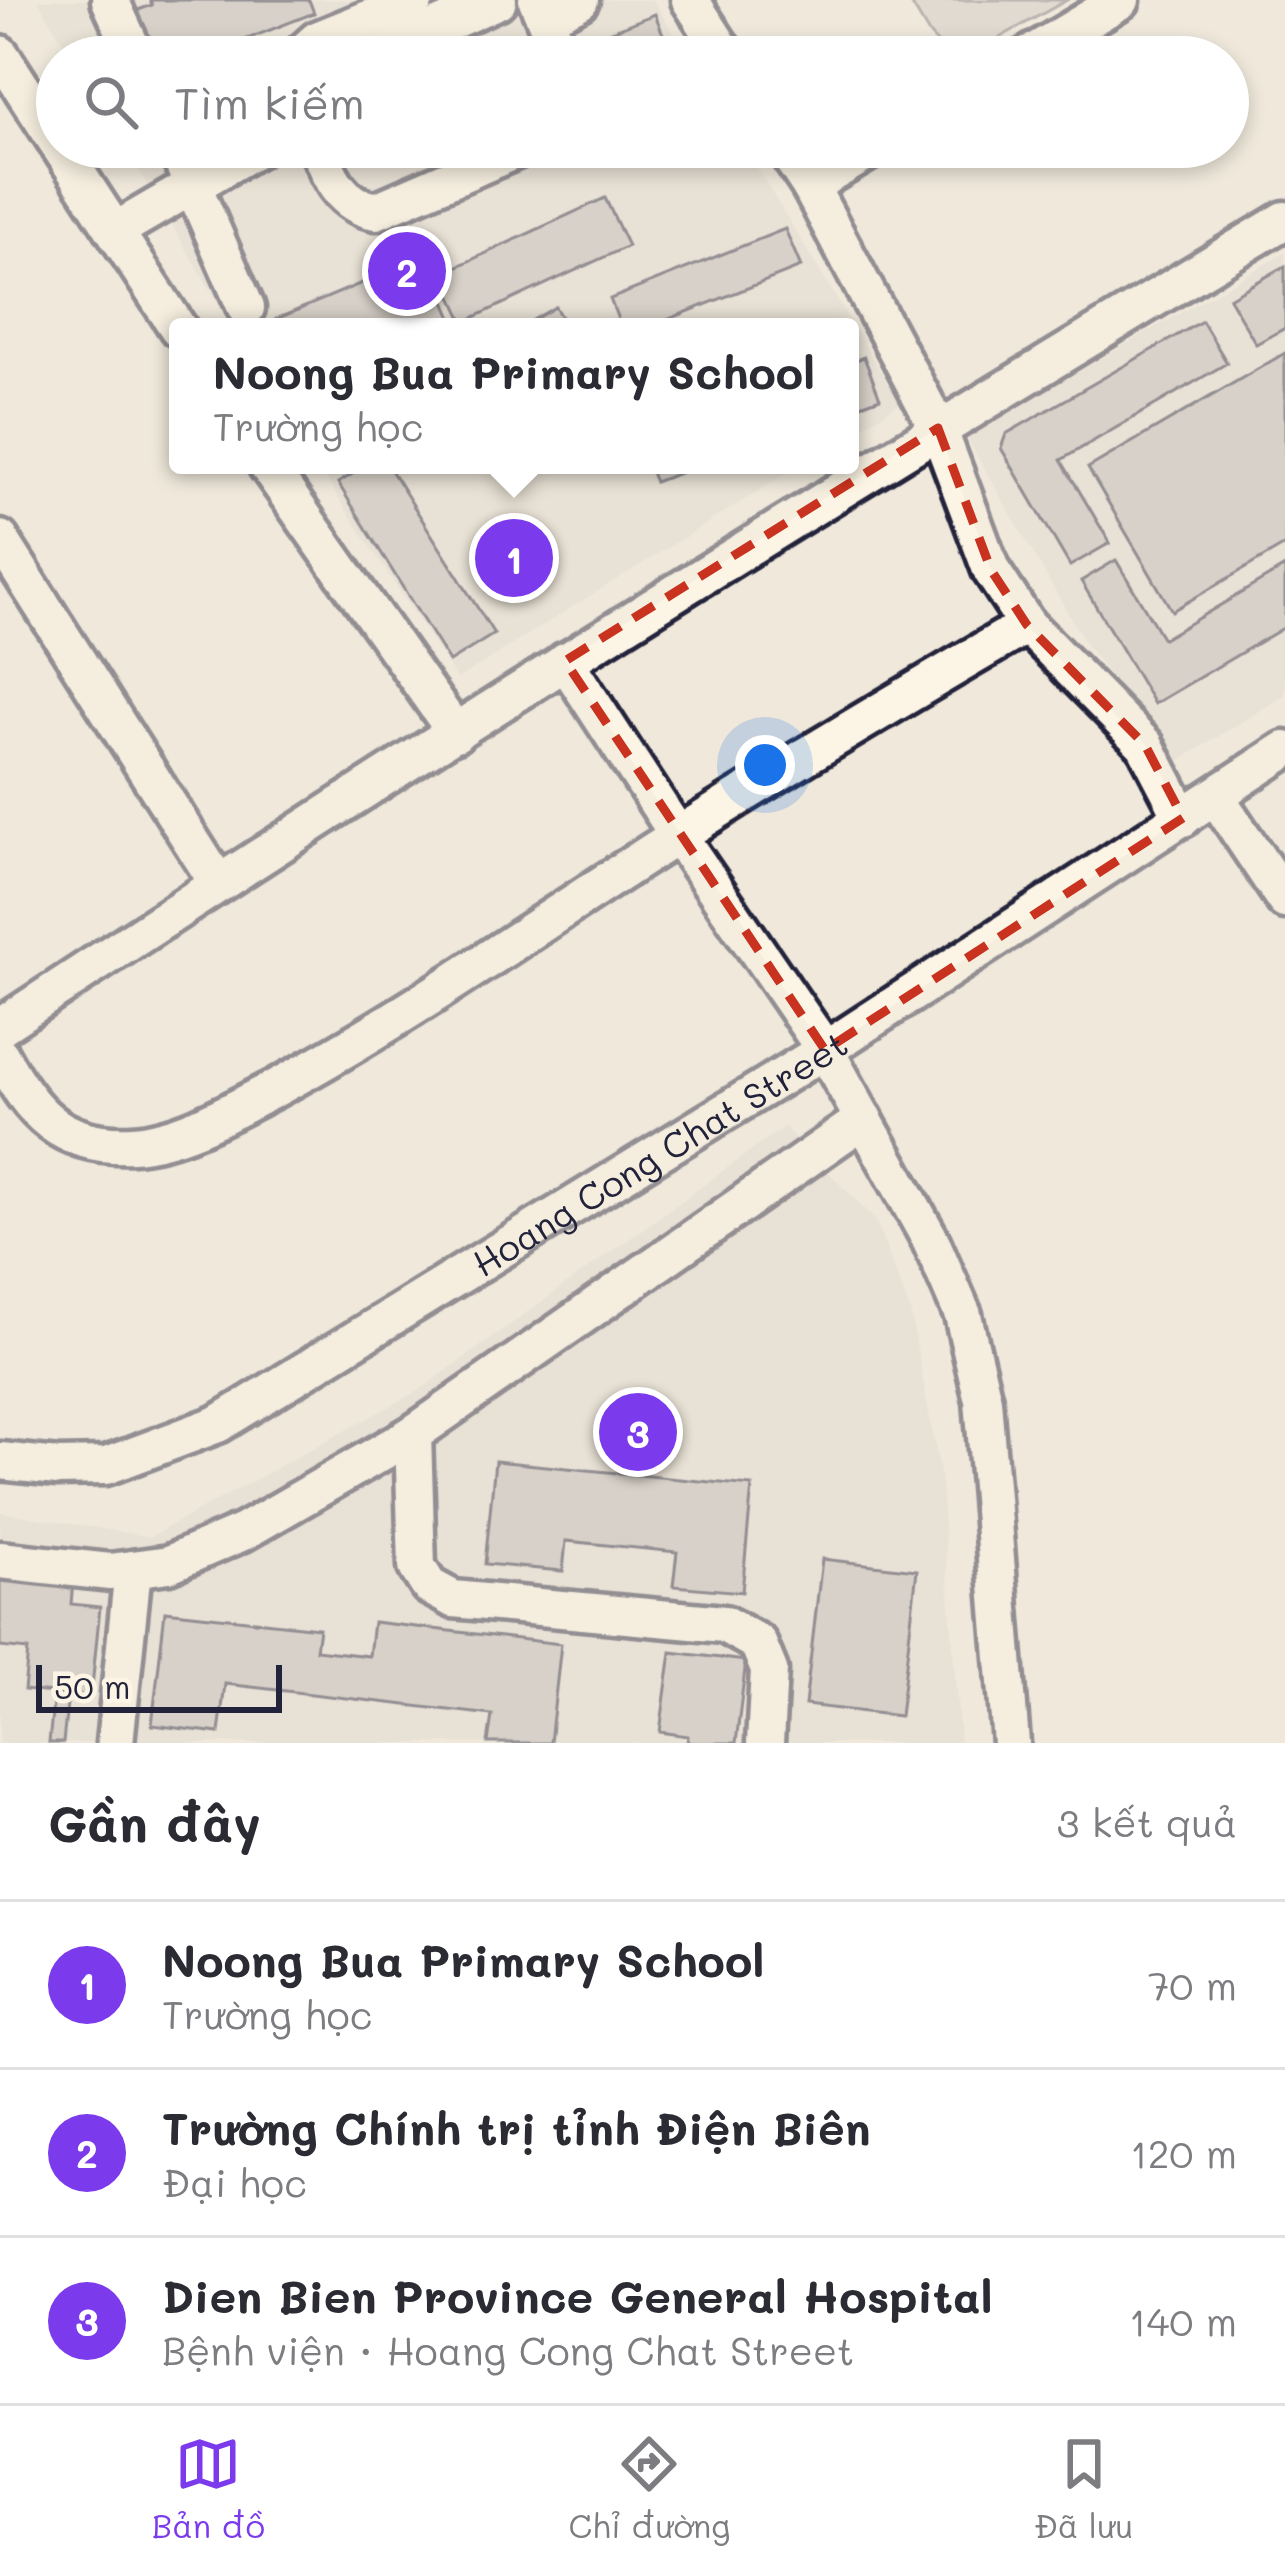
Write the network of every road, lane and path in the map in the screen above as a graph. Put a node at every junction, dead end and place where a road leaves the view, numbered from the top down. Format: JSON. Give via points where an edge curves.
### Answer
{"nodes":[{"id":1,"x":110,"y":0,"type":"edge"},
{"id":2,"x":415,"y":0,"type":"edge"},
{"id":3,"x":498,"y":0,"type":"edge"},
{"id":4,"x":580,"y":0,"type":"edge"},
{"id":5,"x":690,"y":0,"type":"edge"},
{"id":6,"x":1121,"y":0,"type":"edge"},
{"id":7,"x":542,"y":8,"type":"edge"},
{"id":8,"x":126,"y":36,"type":"edge"},
{"id":9,"x":327,"y":36,"type":"edge"},
{"id":10,"x":418,"y":36,"type":"edge"},
{"id":11,"x":553,"y":36,"type":"edge"},
{"id":12,"x":713,"y":36,"type":"edge"},
{"id":13,"x":1061,"y":36,"type":"edge"},
{"id":14,"x":0,"y":54,"type":"edge"},
{"id":15,"x":36,"y":109,"type":"edge"},
{"id":16,"x":74,"y":168,"type":"edge"},
{"id":17,"x":185,"y":168,"type":"edge"},
{"id":18,"x":225,"y":168,"type":"edge"},
{"id":19,"x":326,"y":168,"type":"edge"},
{"id":20,"x":475,"y":168,"type":"edge"},
{"id":21,"x":798,"y":168,"type":"edge"},
{"id":22,"x":841,"y":168,"type":"edge"},
{"id":23,"x":194,"y":187,"type":"junction"},
{"id":24,"x":810,"y":187,"type":"junction"},
{"id":25,"x":1285,"y":220,"type":"edge"},
{"id":26,"x":115,"y":231,"type":"junction"},
{"id":27,"x":246,"y":308,"type":"dead end"},
{"id":28,"x":172,"y":318,"type":"edge"},
{"id":29,"x":938,"y":428,"type":"junction"},
{"id":30,"x":273,"y":474,"type":"edge"},
{"id":31,"x":0,"y":538,"type":"edge"},
{"id":32,"x":1028,"y":625,"type":"junction"},
{"id":33,"x":565,"y":661,"type":"junction"},
{"id":34,"x":456,"y":733,"type":"junction"},
{"id":35,"x":1285,"y":750,"type":"edge"},
{"id":36,"x":1216,"y":797,"type":"junction"},
{"id":37,"x":1183,"y":818,"type":"junction"},
{"id":38,"x":677,"y":835,"type":"junction"},
{"id":39,"x":218,"y":883,"type":"junction"},
{"id":40,"x":1285,"y":899,"type":"edge"},
{"id":41,"x":0,"y":1028,"type":"edge"},
{"id":42,"x":825,"y":1050,"type":"junction"},
{"id":43,"x":0,"y":1055,"type":"edge"},
{"id":44,"x":13,"y":1110,"type":"edge"},
{"id":45,"x":864,"y":1119,"type":"junction"},
{"id":46,"x":413,"y":1433,"type":"junction"},
{"id":47,"x":0,"y":1461,"type":"edge"},
{"id":48,"x":0,"y":1560,"type":"edge"},
{"id":49,"x":133,"y":1570,"type":"junction"},
{"id":50,"x":115,"y":1743,"type":"edge"},
{"id":51,"x":765,"y":1743,"type":"edge"},
{"id":52,"x":1011,"y":1743,"type":"edge"}],
"edges":[{"from":1,"to":8,"type":"street"},
{"from":2,"to":9,"type":"street"},
{"from":3,"to":10,"type":"street"},
{"from":4,"to":7,"type":"street"},
{"from":5,"to":12,"type":"street"},
{"from":6,"to":13,"type":"street"},
{"from":7,"to":11,"type":"street"},
{"from":14,"to":15,"type":"street"},
{"from":16,"to":26,"type":"street"},
{"from":17,"to":23,"type":"street"},
{"from":18,"to":23,"type":"street"},
{"from":19,"to":20,"type":"street","via":[[358,208],[376,211]]},
{"from":21,"to":24,"type":"street"},
{"from":22,"to":24,"type":"street"},
{"from":23,"to":26,"type":"street"},
{"from":23,"to":27,"type":"street"},
{"from":24,"to":29,"type":"street"},
{"from":25,"to":29,"type":"street"},
{"from":26,"to":28,"type":"street"},
{"from":29,"to":32,"type":"street","via":[[991,570]]},
{"from":29,"to":33,"type":"street"},
{"from":30,"to":34,"type":"street"},
{"from":31,"to":39,"type":"street"},
{"from":32,"to":37,"type":"street","via":[[1145,745]]},
{"from":32,"to":38,"type":"street"},
{"from":33,"to":34,"type":"street"},
{"from":33,"to":38,"type":"street"},
{"from":34,"to":39,"type":"street"},
{"from":35,"to":36,"type":"street","name":"Hoang Cong Chat Street"},
{"from":36,"to":37,"type":"street","name":"Hoang Cong Chat Street"},
{"from":36,"to":40,"type":"street"},
{"from":37,"to":42,"type":"street","name":"Hoang Cong Chat Street"},
{"from":38,"to":42,"type":"street"},
{"from":38,"to":44,"type":"street","via":[[333,1057],[215,1120],[137,1144],[98,1142]]},
{"from":39,"to":41,"type":"street"},
{"from":42,"to":45,"type":"street"},
{"from":42,"to":47,"type":"street","name":"Hoang Cong Chat Street","via":[[218,1424],[106,1466]]},
{"from":43,"to":44,"type":"street"},
{"from":45,"to":46,"type":"street"},
{"from":45,"to":52,"type":"street","via":[[930,1238],[962,1315],[983,1400]]},
{"from":46,"to":49,"type":"street","via":[[243,1532],[169,1564]]},
{"from":46,"to":51,"type":"street","via":[[417,1567],[430,1586],[453,1599],[724,1624],[758,1643],[770,1670]]},
{"from":48,"to":49,"type":"street"},
{"from":49,"to":50,"type":"street"}]}
